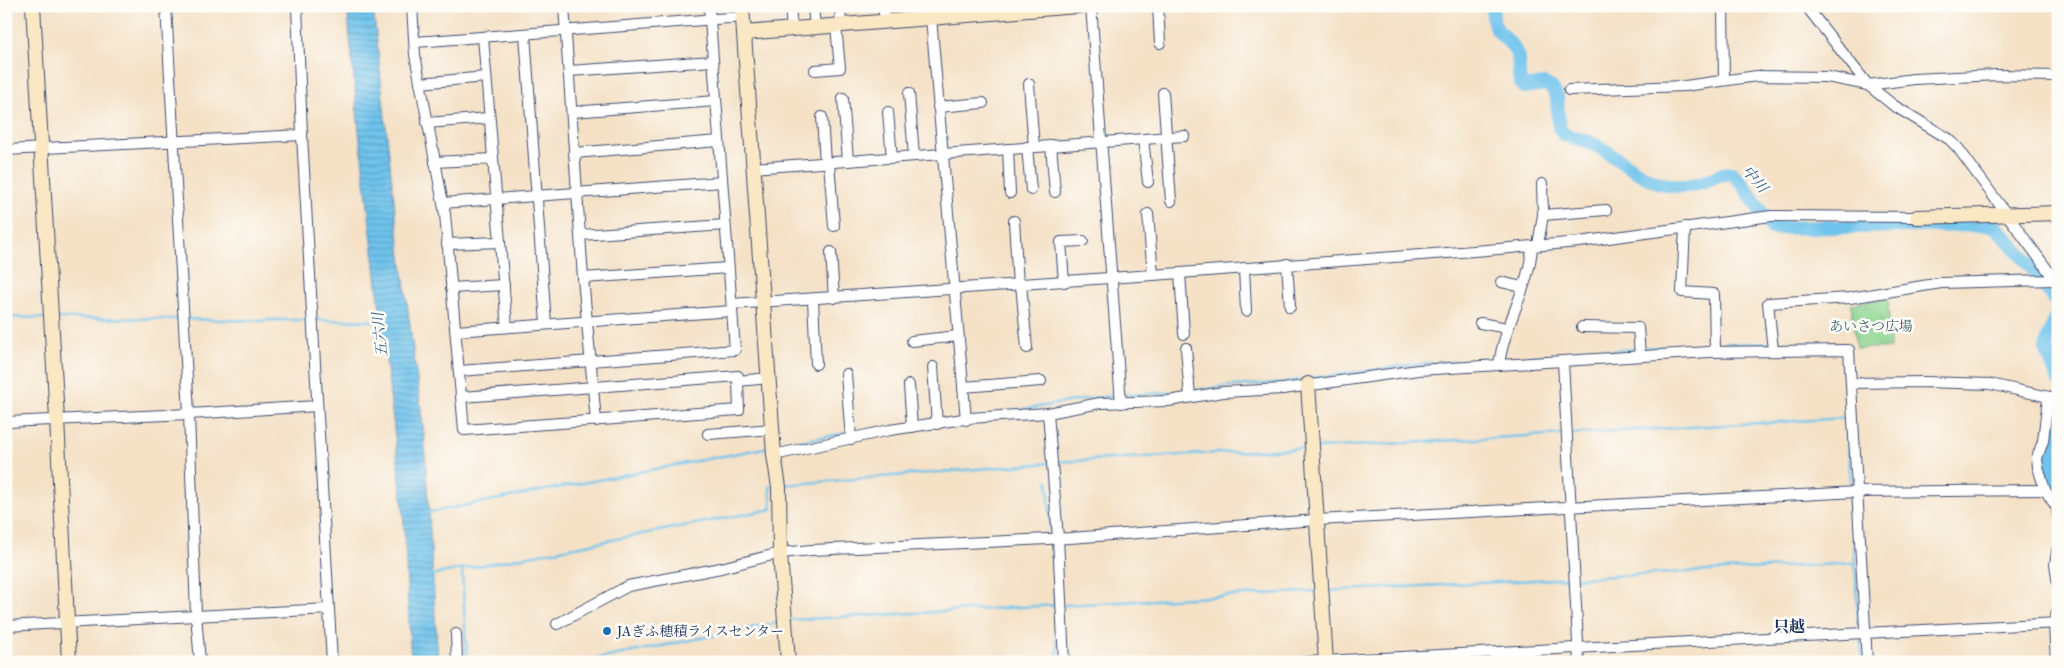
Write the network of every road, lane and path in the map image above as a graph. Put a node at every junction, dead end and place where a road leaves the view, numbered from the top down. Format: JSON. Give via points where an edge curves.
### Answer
{"nodes":[{"id":1,"x":33,"y":6,"type":"edge"},
{"id":2,"x":166,"y":6,"type":"edge"},
{"id":3,"x":296,"y":6,"type":"edge"},
{"id":4,"x":412,"y":6,"type":"edge"},
{"id":5,"x":564,"y":6,"type":"edge"},
{"id":6,"x":709,"y":6,"type":"edge"},
{"id":7,"x":790,"y":6,"type":"edge"},
{"id":8,"x":813,"y":6,"type":"edge"},
{"id":9,"x":840,"y":6,"type":"edge"},
{"id":10,"x":883,"y":6,"type":"edge"},
{"id":11,"x":1078,"y":6,"type":"edge"},
{"id":12,"x":1091,"y":6,"type":"edge"},
{"id":13,"x":1158,"y":6,"type":"edge"},
{"id":14,"x":1723,"y":6,"type":"edge"},
{"id":15,"x":1806,"y":6,"type":"edge"},
{"id":16,"x":1063,"y":7,"type":"edge"},
{"id":17,"x":1019,"y":9,"type":"edge"},
{"id":18,"x":979,"y":11,"type":"edge"},
{"id":19,"x":742,"y":12,"type":"edge"},
{"id":20,"x":931,"y":13,"type":"edge"},
{"id":21,"x":710,"y":19,"type":"junction"},
{"id":22,"x":885,"y":22,"type":"junction"},
{"id":23,"x":839,"y":26,"type":"junction"},
{"id":24,"x":816,"y":27,"type":"junction"},
{"id":25,"x":792,"y":29,"type":"junction"},
{"id":26,"x":566,"y":30,"type":"junction"},
{"id":27,"x":744,"y":32,"type":"junction"},
{"id":28,"x":525,"y":34,"type":"junction"},
{"id":29,"x":483,"y":37,"type":"junction"},
{"id":30,"x":416,"y":42,"type":"junction"},
{"id":31,"x":1160,"y":43,"type":"dead end"},
{"id":32,"x":713,"y":61,"type":"junction"},
{"id":33,"x":815,"y":70,"type":"dead end"},
{"id":34,"x":569,"y":71,"type":"junction"},
{"id":35,"x":2058,"y":76,"type":"edge"},
{"id":36,"x":486,"y":77,"type":"junction"},
{"id":37,"x":1724,"y":80,"type":"junction"},
{"id":38,"x":420,"y":83,"type":"junction"},
{"id":39,"x":1029,"y":84,"type":"dead end"},
{"id":40,"x":1868,"y":85,"type":"junction"},
{"id":41,"x":1569,"y":90,"type":"dead end"},
{"id":42,"x":1163,"y":92,"type":"dead end"},
{"id":43,"x":909,"y":93,"type":"dead end"},
{"id":44,"x":843,"y":98,"type":"dead end"},
{"id":45,"x":716,"y":101,"type":"junction"},
{"id":46,"x":983,"y":103,"type":"dead end"},
{"id":47,"x":938,"y":106,"type":"junction"},
{"id":48,"x":572,"y":112,"type":"junction"},
{"id":49,"x":888,"y":112,"type":"dead end"},
{"id":50,"x":822,"y":117,"type":"dead end"},
{"id":51,"x":489,"y":118,"type":"junction"},
{"id":52,"x":427,"y":123,"type":"junction"},
{"id":53,"x":302,"y":135,"type":"junction"},
{"id":54,"x":1184,"y":136,"type":"dead end"},
{"id":55,"x":1166,"y":137,"type":"junction"},
{"id":56,"x":1143,"y":139,"type":"junction"},
{"id":57,"x":719,"y":141,"type":"junction"},
{"id":58,"x":1100,"y":141,"type":"junction"},
{"id":59,"x":173,"y":142,"type":"junction"},
{"id":60,"x":1051,"y":145,"type":"junction"},
{"id":61,"x":1030,"y":147,"type":"junction"},
{"id":62,"x":41,"y":148,"type":"junction"},
{"id":63,"x":1008,"y":149,"type":"junction"},
{"id":64,"x":6,"y":150,"type":"edge"},
{"id":65,"x":574,"y":153,"type":"junction"},
{"id":66,"x":942,"y":154,"type":"junction"},
{"id":67,"x":914,"y":156,"type":"junction"},
{"id":68,"x":493,"y":158,"type":"junction"},
{"id":69,"x":892,"y":158,"type":"junction"},
{"id":70,"x":848,"y":161,"type":"junction"},
{"id":71,"x":435,"y":162,"type":"junction"},
{"id":72,"x":827,"y":163,"type":"junction"},
{"id":73,"x":754,"y":168,"type":"junction"},
{"id":74,"x":722,"y":182,"type":"junction"},
{"id":75,"x":1148,"y":182,"type":"dead end"},
{"id":76,"x":1542,"y":184,"type":"dead end"},
{"id":77,"x":1031,"y":190,"type":"dead end"},
{"id":78,"x":1056,"y":192,"type":"dead end"},
{"id":79,"x":577,"y":193,"type":"junction"},
{"id":80,"x":1010,"y":193,"type":"dead end"},
{"id":81,"x":536,"y":195,"type":"junction"},
{"id":82,"x":496,"y":198,"type":"junction"},
{"id":83,"x":1171,"y":201,"type":"dead end"},
{"id":84,"x":443,"y":202,"type":"junction"},
{"id":85,"x":1606,"y":210,"type":"dead end"},
{"id":86,"x":2058,"y":213,"type":"edge"},
{"id":87,"x":1148,"y":214,"type":"dead end"},
{"id":88,"x":1543,"y":215,"type":"junction"},
{"id":89,"x":2006,"y":215,"type":"junction"},
{"id":90,"x":1918,"y":216,"type":"joint"},
{"id":91,"x":1014,"y":221,"type":"dead end"},
{"id":92,"x":725,"y":225,"type":"junction"},
{"id":93,"x":834,"y":226,"type":"dead end"},
{"id":94,"x":1685,"y":227,"type":"junction"},
{"id":95,"x":580,"y":235,"type":"junction"},
{"id":96,"x":1083,"y":241,"type":"dead end"},
{"id":97,"x":500,"y":242,"type":"junction"},
{"id":98,"x":447,"y":244,"type":"junction"},
{"id":99,"x":1535,"y":246,"type":"junction"},
{"id":100,"x":831,"y":252,"type":"dead end"},
{"id":101,"x":1287,"y":264,"type":"junction"},
{"id":102,"x":728,"y":268,"type":"junction"},
{"id":103,"x":1244,"y":268,"type":"junction"},
{"id":104,"x":1180,"y":273,"type":"junction"},
{"id":105,"x":1153,"y":275,"type":"junction"},
{"id":106,"x":583,"y":278,"type":"junction"},
{"id":107,"x":1112,"y":278,"type":"junction"},
{"id":108,"x":2055,"y":278,"type":"edge"},
{"id":109,"x":1064,"y":282,"type":"junction"},
{"id":110,"x":1502,"y":282,"type":"dead end"},
{"id":111,"x":504,"y":285,"type":"junction"},
{"id":112,"x":1020,"y":285,"type":"junction"},
{"id":113,"x":1522,"y":287,"type":"junction"},
{"id":114,"x":451,"y":288,"type":"junction"},
{"id":115,"x":954,"y":289,"type":"junction"},
{"id":116,"x":834,"y":298,"type":"junction"},
{"id":117,"x":813,"y":299,"type":"junction"},
{"id":118,"x":764,"y":303,"type":"junction"},
{"id":119,"x":732,"y":307,"type":"junction"},
{"id":120,"x":1290,"y":307,"type":"dead end"},
{"id":121,"x":1246,"y":311,"type":"dead end"},
{"id":122,"x":587,"y":322,"type":"junction"},
{"id":123,"x":1480,"y":323,"type":"dead end"},
{"id":124,"x":546,"y":324,"type":"junction"},
{"id":125,"x":1582,"y":326,"type":"dead end"},
{"id":126,"x":507,"y":327,"type":"junction"},
{"id":127,"x":1508,"y":328,"type":"junction"},
{"id":128,"x":456,"y":331,"type":"junction"},
{"id":129,"x":1184,"y":334,"type":"dead end"},
{"id":130,"x":958,"y":336,"type":"junction"},
{"id":131,"x":912,"y":340,"type":"dead end"},
{"id":132,"x":1026,"y":348,"type":"dead end"},
{"id":133,"x":1186,"y":348,"type":"dead end"},
{"id":134,"x":1773,"y":350,"type":"junction"},
{"id":135,"x":1715,"y":351,"type":"junction"},
{"id":136,"x":1640,"y":356,"type":"junction"},
{"id":137,"x":1499,"y":361,"type":"junction"},
{"id":138,"x":590,"y":362,"type":"junction"},
{"id":139,"x":1563,"y":362,"type":"junction"},
{"id":140,"x":816,"y":364,"type":"dead end"},
{"id":141,"x":933,"y":367,"type":"dead end"},
{"id":142,"x":460,"y":371,"type":"junction"},
{"id":143,"x":846,"y":374,"type":"dead end"},
{"id":144,"x":769,"y":378,"type":"junction"},
{"id":145,"x":738,"y":381,"type":"junction"},
{"id":146,"x":1041,"y":381,"type":"dead end"},
{"id":147,"x":1851,"y":383,"type":"junction"},
{"id":148,"x":1308,"y":384,"type":"junction"},
{"id":149,"x":909,"y":385,"type":"dead end"},
{"id":150,"x":592,"y":386,"type":"junction"},
{"id":151,"x":963,"y":387,"type":"junction"},
{"id":152,"x":462,"y":396,"type":"junction"},
{"id":153,"x":1190,"y":397,"type":"junction"},
{"id":154,"x":2053,"y":399,"type":"edge"},
{"id":155,"x":1121,"y":403,"type":"junction"},
{"id":156,"x":317,"y":406,"type":"junction"},
{"id":157,"x":1048,"y":413,"type":"junction"},
{"id":158,"x":189,"y":414,"type":"junction"},
{"id":159,"x":57,"y":419,"type":"junction"},
{"id":160,"x":966,"y":420,"type":"junction"},
{"id":161,"x":596,"y":421,"type":"junction"},
{"id":162,"x":6,"y":422,"type":"edge"},
{"id":163,"x":937,"y":424,"type":"junction"},
{"id":164,"x":912,"y":427,"type":"junction"},
{"id":165,"x":773,"y":429,"type":"junction"},
{"id":166,"x":708,"y":434,"type":"dead end"},
{"id":167,"x":851,"y":439,"type":"junction"},
{"id":168,"x":774,"y":456,"type":"junction"},
{"id":169,"x":2045,"y":490,"type":"junction"},
{"id":170,"x":1857,"y":492,"type":"junction"},
{"id":171,"x":1572,"y":506,"type":"junction"},
{"id":172,"x":2058,"y":511,"type":"edge"},
{"id":173,"x":1317,"y":520,"type":"junction"},
{"id":174,"x":1058,"y":538,"type":"junction"},
{"id":175,"x":2058,"y":546,"type":"edge"},
{"id":176,"x":780,"y":553,"type":"junction"},
{"id":177,"x":2058,"y":585,"type":"edge"},
{"id":178,"x":329,"y":609,"type":"junction"},
{"id":179,"x":2058,"y":609,"type":"edge"},
{"id":180,"x":196,"y":615,"type":"junction"},
{"id":181,"x":66,"y":622,"type":"junction"},
{"id":182,"x":2056,"y":623,"type":"edge"},
{"id":183,"x":557,"y":624,"type":"dead end"},
{"id":184,"x":6,"y":626,"type":"edge"},
{"id":185,"x":456,"y":634,"type":"dead end"},
{"id":186,"x":1865,"y":634,"type":"junction"},
{"id":187,"x":1578,"y":647,"type":"junction"},
{"id":188,"x":1326,"y":661,"type":"edge"},
{"id":189,"x":69,"y":662,"type":"edge"},
{"id":190,"x":200,"y":662,"type":"edge"},
{"id":191,"x":332,"y":662,"type":"edge"},
{"id":192,"x":457,"y":662,"type":"edge"},
{"id":193,"x":788,"y":662,"type":"edge"},
{"id":194,"x":1064,"y":662,"type":"edge"},
{"id":195,"x":1305,"y":662,"type":"edge"},
{"id":196,"x":1580,"y":662,"type":"edge"},
{"id":197,"x":1867,"y":662,"type":"edge"},
{"id":198,"x":2056,"y":662,"type":"edge"}],
"edges":[{"from":1,"to":62,"type":"street"},
{"from":2,"to":59,"type":"street"},
{"from":3,"to":53,"type":"street"},
{"from":4,"to":30,"type":"street"},
{"from":5,"to":26,"type":"street"},
{"from":6,"to":21,"type":"street"},
{"from":7,"to":25,"type":"street"},
{"from":8,"to":24,"type":"street"},
{"from":9,"to":23,"type":"street"},
{"from":10,"to":22,"type":"street"},
{"from":11,"to":16,"type":"street"},
{"from":12,"to":58,"type":"street"},
{"from":13,"to":31,"type":"street"},
{"from":14,"to":37,"type":"street"},
{"from":15,"to":40,"type":"street"},
{"from":16,"to":17,"type":"street"},
{"from":17,"to":18,"type":"street"},
{"from":18,"to":20,"type":"street"},
{"from":19,"to":21,"type":"street"},
{"from":19,"to":27,"type":"street"},
{"from":20,"to":22,"type":"street"},
{"from":20,"to":47,"type":"street"},
{"from":21,"to":26,"type":"street"},
{"from":21,"to":32,"type":"street"},
{"from":22,"to":23,"type":"street"},
{"from":23,"to":24,"type":"street"},
{"from":23,"to":33,"type":"street","via":[[840,68]]},
{"from":24,"to":25,"type":"street"},
{"from":25,"to":27,"type":"street"},
{"from":26,"to":28,"type":"street"},
{"from":26,"to":34,"type":"street"},
{"from":27,"to":73,"type":"street"},
{"from":28,"to":29,"type":"street"},
{"from":28,"to":81,"type":"street"},
{"from":29,"to":30,"type":"street"},
{"from":29,"to":36,"type":"street"},
{"from":30,"to":38,"type":"street"},
{"from":32,"to":34,"type":"street"},
{"from":32,"to":45,"type":"street"},
{"from":34,"to":48,"type":"street"},
{"from":35,"to":40,"type":"street","via":[[1933,78]]},
{"from":36,"to":38,"type":"street"},
{"from":36,"to":51,"type":"street"},
{"from":37,"to":40,"type":"street","via":[[1805,76]]},
{"from":37,"to":41,"type":"street","via":[[1685,86]]},
{"from":38,"to":52,"type":"street"},
{"from":39,"to":61,"type":"street"},
{"from":40,"to":89,"type":"street","via":[[1949,139]]},
{"from":42,"to":55,"type":"street"},
{"from":43,"to":67,"type":"street"},
{"from":44,"to":70,"type":"street"},
{"from":45,"to":48,"type":"street"},
{"from":45,"to":57,"type":"street"},
{"from":46,"to":47,"type":"street"},
{"from":47,"to":66,"type":"street"},
{"from":48,"to":65,"type":"street"},
{"from":49,"to":69,"type":"street"},
{"from":50,"to":72,"type":"street"},
{"from":51,"to":52,"type":"street"},
{"from":51,"to":68,"type":"street"},
{"from":52,"to":71,"type":"street"},
{"from":53,"to":59,"type":"street"},
{"from":53,"to":156,"type":"street"},
{"from":54,"to":55,"type":"street"},
{"from":55,"to":56,"type":"street"},
{"from":55,"to":83,"type":"street"},
{"from":56,"to":58,"type":"street"},
{"from":56,"to":75,"type":"street"},
{"from":57,"to":65,"type":"street"},
{"from":57,"to":74,"type":"street"},
{"from":58,"to":60,"type":"street"},
{"from":58,"to":107,"type":"street"},
{"from":59,"to":62,"type":"street"},
{"from":59,"to":158,"type":"street"},
{"from":60,"to":61,"type":"street"},
{"from":60,"to":78,"type":"street"},
{"from":61,"to":63,"type":"street"},
{"from":61,"to":77,"type":"street"},
{"from":62,"to":64,"type":"street"},
{"from":62,"to":159,"type":"street"},
{"from":63,"to":66,"type":"street"},
{"from":63,"to":80,"type":"street"},
{"from":65,"to":79,"type":"street"},
{"from":66,"to":67,"type":"street"},
{"from":66,"to":115,"type":"street"},
{"from":67,"to":69,"type":"street"},
{"from":68,"to":71,"type":"street"},
{"from":68,"to":82,"type":"street"},
{"from":69,"to":70,"type":"street"},
{"from":70,"to":72,"type":"street"},
{"from":71,"to":84,"type":"street"},
{"from":72,"to":73,"type":"street"},
{"from":72,"to":93,"type":"street"},
{"from":73,"to":118,"type":"street"},
{"from":74,"to":79,"type":"street"},
{"from":74,"to":92,"type":"street"},
{"from":76,"to":88,"type":"street"},
{"from":79,"to":81,"type":"street"},
{"from":79,"to":95,"type":"street"},
{"from":81,"to":82,"type":"street"},
{"from":81,"to":124,"type":"street"},
{"from":82,"to":84,"type":"street"},
{"from":82,"to":97,"type":"street"},
{"from":84,"to":98,"type":"street"},
{"from":85,"to":88,"type":"street"},
{"from":86,"to":89,"type":"street"},
{"from":87,"to":105,"type":"street"},
{"from":88,"to":99,"type":"street"},
{"from":89,"to":90,"type":"street"},
{"from":89,"to":108,"type":"street"},
{"from":90,"to":94,"type":"street","via":[[1771,216]]},
{"from":91,"to":112,"type":"street"},
{"from":92,"to":95,"type":"street"},
{"from":92,"to":102,"type":"street"},
{"from":94,"to":99,"type":"street"},
{"from":94,"to":135,"type":"street","via":[[1682,292],[1714,294]]},
{"from":95,"to":106,"type":"street"},
{"from":96,"to":109,"type":"street","via":[[1060,242]]},
{"from":97,"to":98,"type":"street"},
{"from":97,"to":111,"type":"street"},
{"from":98,"to":114,"type":"street"},
{"from":99,"to":101,"type":"street"},
{"from":99,"to":113,"type":"street"},
{"from":100,"to":116,"type":"street"},
{"from":101,"to":103,"type":"street"},
{"from":101,"to":120,"type":"street"},
{"from":102,"to":106,"type":"street"},
{"from":102,"to":119,"type":"street"},
{"from":103,"to":104,"type":"street"},
{"from":103,"to":121,"type":"street"},
{"from":104,"to":105,"type":"street"},
{"from":104,"to":129,"type":"street"},
{"from":105,"to":107,"type":"street"},
{"from":106,"to":122,"type":"street"},
{"from":107,"to":109,"type":"street"},
{"from":107,"to":155,"type":"street"},
{"from":108,"to":134,"type":"street","via":[[1941,283],[1850,298],[1768,303]]},
{"from":109,"to":112,"type":"street"},
{"from":110,"to":113,"type":"street"},
{"from":111,"to":114,"type":"street"},
{"from":111,"to":126,"type":"street"},
{"from":112,"to":115,"type":"street"},
{"from":112,"to":132,"type":"street"},
{"from":113,"to":127,"type":"street"},
{"from":114,"to":128,"type":"street"},
{"from":115,"to":116,"type":"street"},
{"from":115,"to":130,"type":"street"},
{"from":116,"to":117,"type":"street"},
{"from":117,"to":118,"type":"street"},
{"from":117,"to":140,"type":"street"},
{"from":118,"to":119,"type":"street"},
{"from":118,"to":144,"type":"street"},
{"from":119,"to":122,"type":"street"},
{"from":119,"to":138,"type":"street","via":[[735,350]]},
{"from":122,"to":124,"type":"street"},
{"from":122,"to":138,"type":"street"},
{"from":123,"to":127,"type":"street"},
{"from":124,"to":126,"type":"street"},
{"from":125,"to":136,"type":"street","via":[[1638,328]]},
{"from":126,"to":128,"type":"street"},
{"from":127,"to":137,"type":"street"},
{"from":128,"to":142,"type":"street"},
{"from":130,"to":131,"type":"street"},
{"from":130,"to":151,"type":"street"},
{"from":133,"to":153,"type":"street"},
{"from":134,"to":135,"type":"street"},
{"from":134,"to":147,"type":"street","via":[[1849,350]]},
{"from":135,"to":136,"type":"street"},
{"from":136,"to":139,"type":"street"},
{"from":137,"to":139,"type":"street"},
{"from":137,"to":148,"type":"street"},
{"from":138,"to":142,"type":"street"},
{"from":138,"to":150,"type":"street"},
{"from":139,"to":171,"type":"street"},
{"from":141,"to":163,"type":"street"},
{"from":142,"to":152,"type":"street"},
{"from":143,"to":167,"type":"street"},
{"from":144,"to":145,"type":"street"},
{"from":144,"to":165,"type":"street"},
{"from":145,"to":150,"type":"street","via":[[738,376]]},
{"from":145,"to":161,"type":"street","via":[[739,410]]},
{"from":146,"to":151,"type":"street"},
{"from":147,"to":154,"type":"street","via":[[1990,384]]},
{"from":147,"to":170,"type":"street"},
{"from":148,"to":153,"type":"street"},
{"from":148,"to":173,"type":"street"},
{"from":149,"to":164,"type":"street"},
{"from":150,"to":152,"type":"street"},
{"from":150,"to":161,"type":"street"},
{"from":151,"to":160,"type":"street"},
{"from":152,"to":161,"type":"street","via":[[464,430]]},
{"from":153,"to":155,"type":"street"},
{"from":154,"to":169,"type":"street","via":[[2037,458]]},
{"from":155,"to":157,"type":"street","via":[[1100,403]]},
{"from":156,"to":158,"type":"street"},
{"from":156,"to":178,"type":"street"},
{"from":157,"to":160,"type":"street"},
{"from":157,"to":174,"type":"street"},
{"from":158,"to":159,"type":"street"},
{"from":158,"to":180,"type":"street"},
{"from":159,"to":162,"type":"street"},
{"from":159,"to":181,"type":"street"},
{"from":160,"to":163,"type":"street"},
{"from":163,"to":164,"type":"street"},
{"from":164,"to":167,"type":"street"},
{"from":165,"to":166,"type":"street"},
{"from":165,"to":168,"type":"street"},
{"from":167,"to":168,"type":"street"},
{"from":168,"to":176,"type":"street","via":[[779,487]]},
{"from":169,"to":170,"type":"street"},
{"from":169,"to":172,"type":"street"},
{"from":170,"to":171,"type":"street"},
{"from":170,"to":186,"type":"street"},
{"from":171,"to":173,"type":"street"},
{"from":171,"to":187,"type":"street"},
{"from":173,"to":174,"type":"street"},
{"from":173,"to":188,"type":"street"},
{"from":174,"to":176,"type":"street"},
{"from":174,"to":194,"type":"street"},
{"from":175,"to":177,"type":"street"},
{"from":176,"to":183,"type":"street","via":[[628,586]]},
{"from":176,"to":193,"type":"street"},
{"from":178,"to":180,"type":"street"},
{"from":178,"to":191,"type":"street"},
{"from":179,"to":182,"type":"street"},
{"from":180,"to":181,"type":"street"},
{"from":180,"to":190,"type":"street"},
{"from":181,"to":184,"type":"street"},
{"from":181,"to":189,"type":"street"},
{"from":182,"to":186,"type":"street"},
{"from":182,"to":198,"type":"street"},
{"from":185,"to":192,"type":"street"},
{"from":186,"to":187,"type":"street"},
{"from":186,"to":197,"type":"street"},
{"from":187,"to":188,"type":"street"},
{"from":187,"to":196,"type":"street"},
{"from":188,"to":195,"type":"street"}]}
